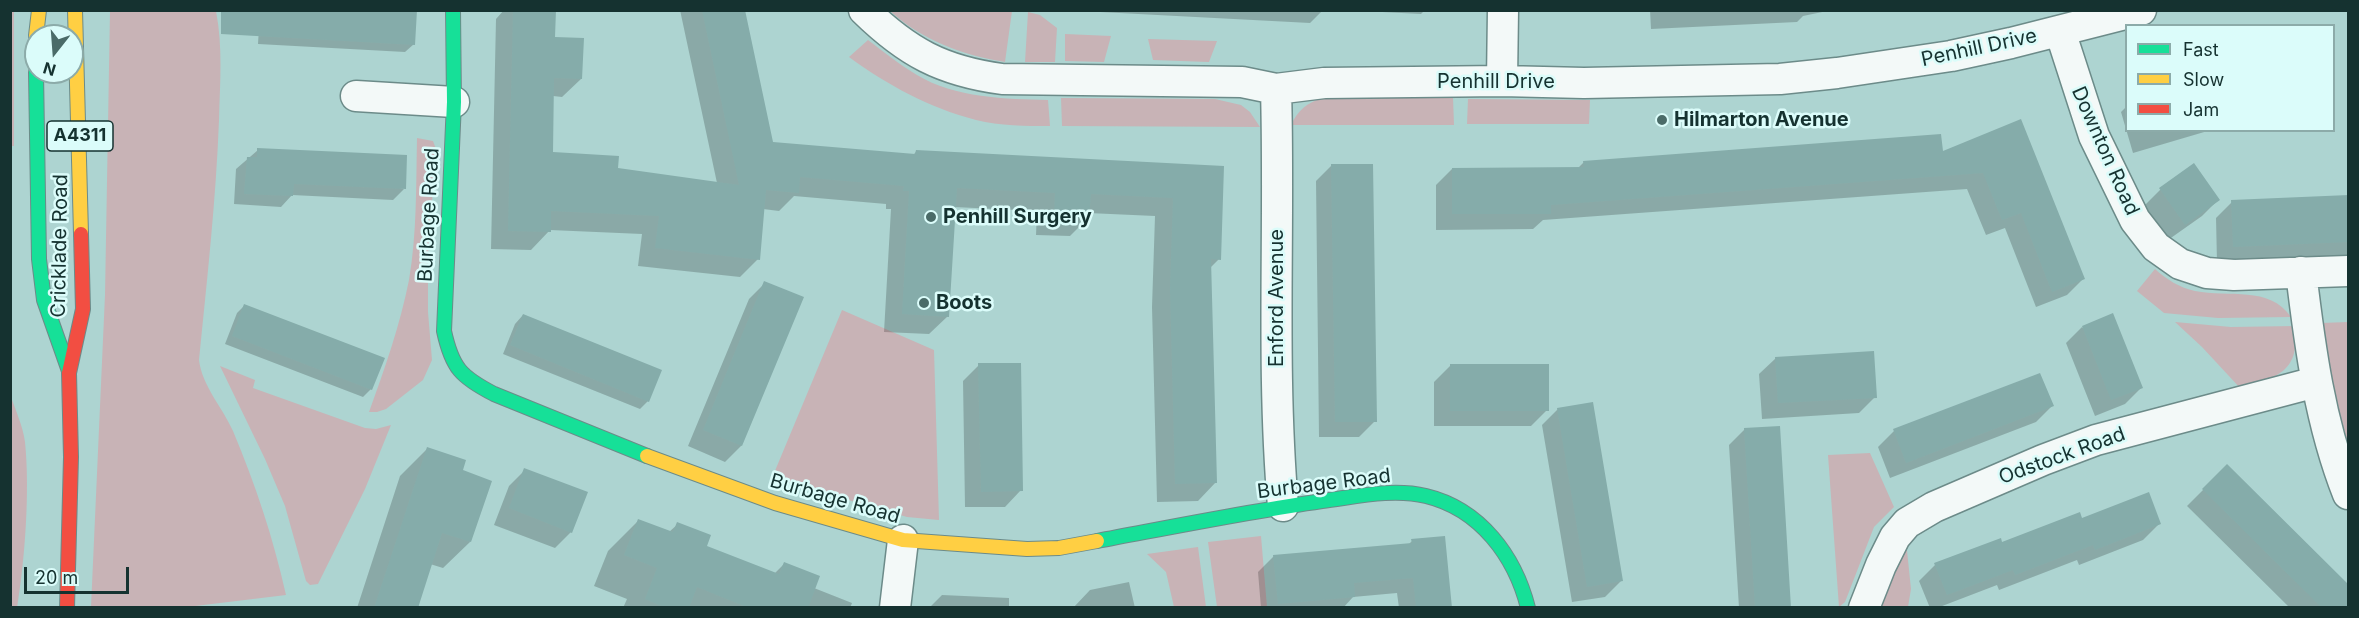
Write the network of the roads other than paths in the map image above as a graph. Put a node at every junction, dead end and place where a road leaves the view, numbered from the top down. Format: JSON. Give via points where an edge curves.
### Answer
{"nodes":[{"id":1,"x":75,"y":10,"type":"edge"},
{"id":2,"x":453,"y":10,"type":"edge"},
{"id":3,"x":864,"y":10,"type":"edge"},
{"id":4,"x":1503,"y":10,"type":"edge"},
{"id":5,"x":2141,"y":10,"type":"edge"},
{"id":6,"x":2060,"y":31,"type":"junction"},
{"id":7,"x":1503,"y":81,"type":"junction"},
{"id":8,"x":36,"y":84,"type":"edge"},
{"id":9,"x":1276,"y":89,"type":"junction"},
{"id":10,"x":356,"y":96,"type":"dead end"},
{"id":11,"x":454,"y":102,"type":"junction"},
{"id":12,"x":2349,"y":271,"type":"edge"},
{"id":13,"x":2301,"y":272,"type":"junction"},
{"id":14,"x":69,"y":373,"type":"junction"},
{"id":15,"x":2316,"y":382,"type":"junction"},
{"id":16,"x":2349,"y":494,"type":"edge"},
{"id":17,"x":1283,"y":506,"type":"junction"},
{"id":18,"x":903,"y":540,"type":"junction"},
{"id":19,"x":67,"y":608,"type":"edge"},
{"id":20,"x":895,"y":608,"type":"edge"},
{"id":21,"x":1528,"y":608,"type":"edge"},
{"id":22,"x":1864,"y":608,"type":"edge"}],
"edges":[{"from":1,"to":14,"type":"street","name":"Cricklade Road","number":"A4311","via":[[83,309]]},
{"from":2,"to":11,"type":"street","name":"Burbage Road"},
{"from":3,"to":9,"type":"street","name":"Penhill Drive","via":[[899,42],[920,55],[981,76],[1242,82]]},
{"from":4,"to":7,"type":"street"},
{"from":5,"to":6,"type":"street","name":"Penhill Drive"},
{"from":6,"to":7,"type":"street","name":"Penhill Drive","via":[[1952,56],[1780,79]]},
{"from":6,"to":13,"type":"street","name":"Downton Road","via":[[2094,136],[2134,220],[2156,247],[2180,264],[2207,273]]},
{"from":7,"to":9,"type":"street","name":"Penhill Drive","via":[[1324,83]]},
{"from":8,"to":14,"type":"street","name":"Cricklade Road","number":"A4311","via":[[39,259],[44,300]]},
{"from":9,"to":17,"type":"street","name":"Enford Avenue","via":[[1276,344]]},
{"from":10,"to":11,"type":"street"},
{"from":11,"to":18,"type":"street","name":"Burbage Road","via":[[444,331],[455,366],[473,383],[494,394],[622,447],[775,503]]},
{"from":12,"to":13,"type":"street","name":"Downton Road"},
{"from":13,"to":15,"type":"street"},
{"from":14,"to":19,"type":"street","name":"Cricklade Road","number":"A4311"},
{"from":15,"to":16,"type":"street","via":[[2337,465]]},
{"from":15,"to":22,"type":"street","name":"Odstock Road","via":[[2096,440],[1934,507],[1907,523],[1895,537]]},
{"from":17,"to":18,"type":"street","name":"Burbage Road","via":[[1059,548]]},
{"from":17,"to":21,"type":"street","name":"Burbage Road","via":[[1389,493],[1426,496],[1449,504],[1470,516],[1504,552],[1516,572]]},
{"from":18,"to":20,"type":"street"}]}
